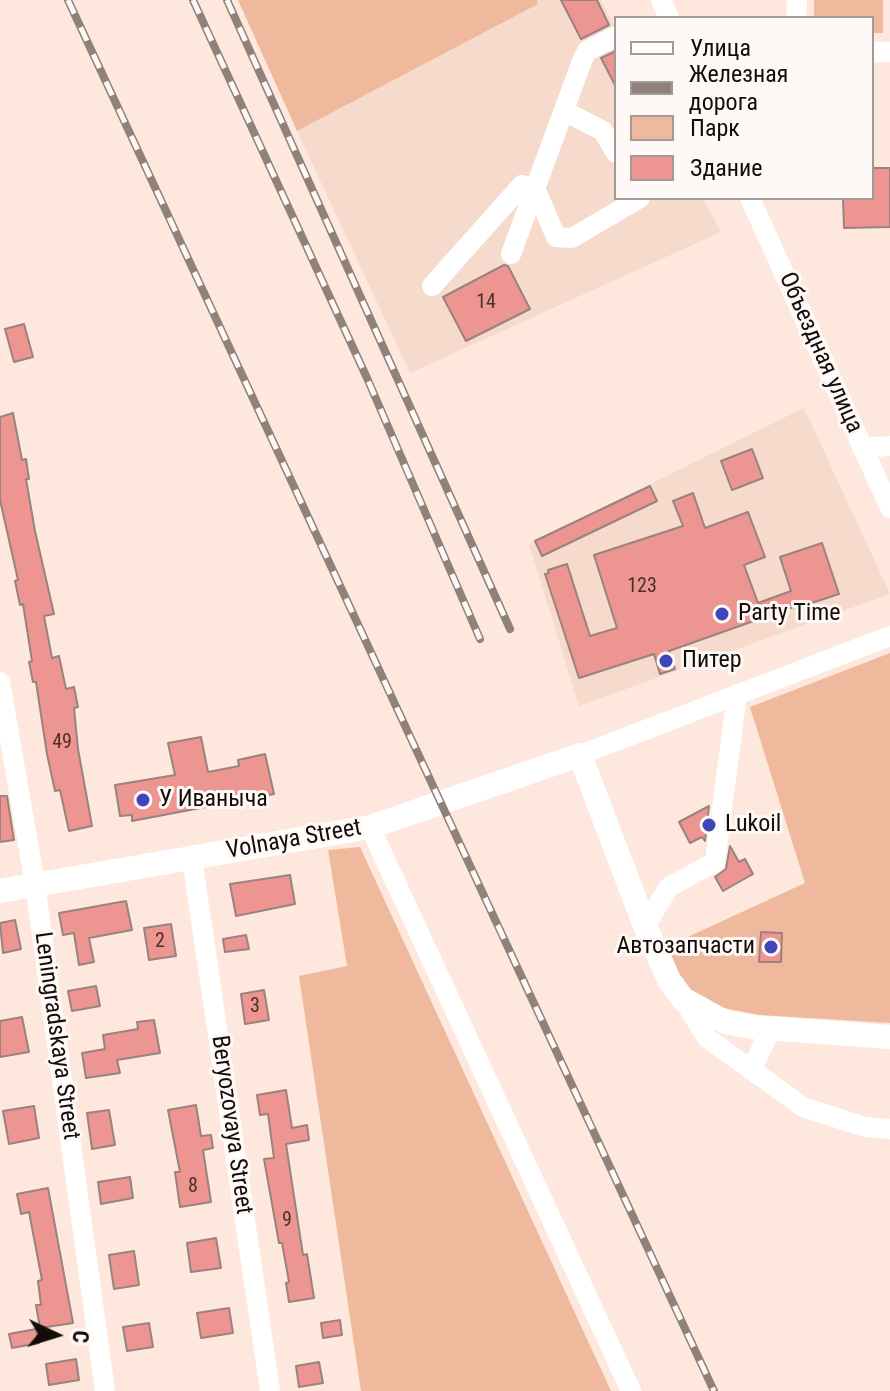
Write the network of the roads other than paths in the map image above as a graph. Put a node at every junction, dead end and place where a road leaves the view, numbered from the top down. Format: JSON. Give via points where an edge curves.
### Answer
{"nodes":[{"id":1,"x":614,"y":37,"type":"edge"},
{"id":2,"x":564,"y":111,"type":"junction"},
{"id":3,"x":614,"y":150,"type":"edge"},
{"id":4,"x":535,"y":188,"type":"junction"},
{"id":5,"x":634,"y":200,"type":"edge"},
{"id":6,"x":751,"y":200,"type":"edge"},
{"id":7,"x":511,"y":254,"type":"dead end"},
{"id":8,"x":432,"y":286,"type":"dead end"},
{"id":9,"x":890,"y":446,"type":"edge"},
{"id":10,"x":862,"y":448,"type":"junction"},
{"id":11,"x":890,"y":508,"type":"edge"},
{"id":12,"x":890,"y":636,"type":"edge"},
{"id":13,"x":0,"y":682,"type":"edge"},
{"id":14,"x":737,"y":694,"type":"junction"},
{"id":15,"x":580,"y":755,"type":"junction"},
{"id":16,"x":370,"y":827,"type":"junction"},
{"id":17,"x":192,"y":858,"type":"junction"},
{"id":18,"x":35,"y":884,"type":"junction"},
{"id":19,"x":0,"y":891,"type":"edge"},
{"id":20,"x":645,"y":926,"type":"junction"},
{"id":21,"x":683,"y":999,"type":"junction"},
{"id":22,"x":771,"y":1029,"type":"junction"},
{"id":23,"x":890,"y":1037,"type":"edge"},
{"id":24,"x":751,"y":1070,"type":"junction"},
{"id":25,"x":890,"y":1129,"type":"edge"},
{"id":26,"x":105,"y":1391,"type":"edge"},
{"id":27,"x":270,"y":1391,"type":"edge"},
{"id":28,"x":631,"y":1391,"type":"edge"}],
"edges":[{"from":1,"to":2,"type":"street","via":[[587,51]]},
{"from":2,"to":3,"type":"street","via":[[603,131]]},
{"from":2,"to":4,"type":"street"},
{"from":4,"to":5,"type":"street","via":[[556,237],[572,238]]},
{"from":4,"to":7,"type":"street"},
{"from":4,"to":8,"type":"street","via":[[522,185]]},
{"from":6,"to":10,"type":"street","name":"Объездная улица"},
{"from":9,"to":10,"type":"street"},
{"from":10,"to":11,"type":"street","name":"Объездная улица"},
{"from":12,"to":14,"type":"street","name":"Volnaya Street"},
{"from":13,"to":18,"type":"street","name":"Leningradskaya Street"},
{"from":14,"to":15,"type":"street","name":"Volnaya Street"},
{"from":14,"to":20,"type":"street","via":[[715,862],[669,887]]},
{"from":15,"to":16,"type":"main road","name":"Volnaya Street"},
{"from":15,"to":20,"type":"main road"},
{"from":16,"to":17,"type":"main road","name":"Volnaya Street"},
{"from":16,"to":28,"type":"street"},
{"from":17,"to":18,"type":"main road","name":"Volnaya Street"},
{"from":17,"to":27,"type":"street","name":"Beryozovaya Street"},
{"from":18,"to":19,"type":"main road","name":"Volnaya Street"},
{"from":18,"to":26,"type":"street","name":"Leningradskaya Street"},
{"from":20,"to":21,"type":"main road"},
{"from":21,"to":22,"type":"main road","via":[[725,1022]]},
{"from":21,"to":24,"type":"street","via":[[707,1038]]},
{"from":22,"to":23,"type":"main road"},
{"from":22,"to":24,"type":"street"},
{"from":24,"to":25,"type":"street","via":[[803,1107],[865,1127]]}]}
